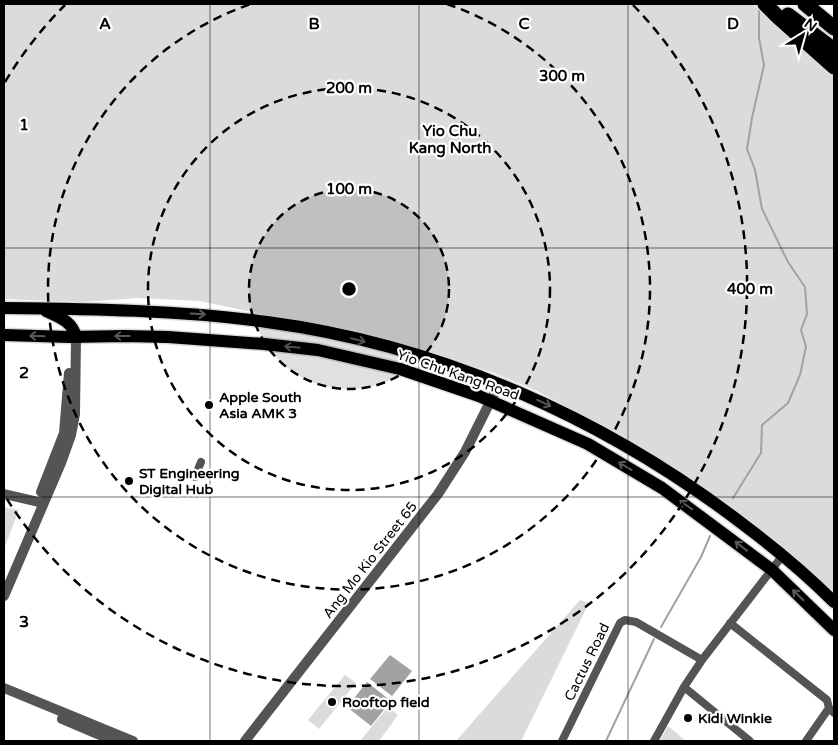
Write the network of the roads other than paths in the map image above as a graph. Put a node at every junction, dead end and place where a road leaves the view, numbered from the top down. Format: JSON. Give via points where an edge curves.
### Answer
{"nodes":[{"id":1,"x":765,"y":4,"type":"edge"},
{"id":2,"x":773,"y":4,"type":"edge"},
{"id":3,"x":804,"y":4,"type":"edge"},
{"id":4,"x":834,"y":28,"type":"edge"},
{"id":5,"x":834,"y":50,"type":"edge"},
{"id":6,"x":834,"y":67,"type":"edge"},
{"id":7,"x":4,"y":308,"type":"edge"},
{"id":8,"x":42,"y":308,"type":"junction"},
{"id":9,"x":92,"y":310,"type":"junction"},
{"id":10,"x":73,"y":334,"type":"junction"},
{"id":11,"x":4,"y":335,"type":"edge"},
{"id":12,"x":499,"y":384,"type":"junction"},
{"id":13,"x":491,"y":401,"type":"junction"},
{"id":14,"x":201,"y":462,"type":"dead end"},
{"id":15,"x":195,"y":477,"type":"dead end"},
{"id":16,"x":4,"y":494,"type":"edge"},
{"id":17,"x":4,"y":501,"type":"edge"},
{"id":18,"x":39,"y":505,"type":"junction"},
{"id":19,"x":783,"y":555,"type":"junction"},
{"id":20,"x":772,"y":570,"type":"junction"},
{"id":21,"x":4,"y":583,"type":"edge"},
{"id":22,"x":4,"y":596,"type":"edge"},
{"id":23,"x":834,"y":602,"type":"edge"},
{"id":24,"x":730,"y":623,"type":"junction"},
{"id":25,"x":834,"y":630,"type":"edge"},
{"id":26,"x":702,"y":660,"type":"junction"},
{"id":27,"x":684,"y":687,"type":"junction"},
{"id":28,"x":4,"y":688,"type":"edge"},
{"id":29,"x":4,"y":694,"type":"edge"},
{"id":30,"x":832,"y":711,"type":"edge"},
{"id":31,"x":114,"y":741,"type":"edge"},
{"id":32,"x":133,"y":741,"type":"edge"},
{"id":33,"x":245,"y":741,"type":"edge"},
{"id":34,"x":562,"y":741,"type":"edge"},
{"id":35,"x":654,"y":741,"type":"edge"},
{"id":36,"x":750,"y":741,"type":"edge"},
{"id":37,"x":806,"y":741,"type":"edge"}],
"edges":[{"from":1,"to":6,"type":"highway"},
{"from":2,"to":5,"type":"highway"},
{"from":3,"to":4,"type":"highway"},
{"from":7,"to":8,"type":"main road","name":"Yio Chu Kang Road"},
{"from":8,"to":9,"type":"main road","name":"Yio Chu Kang Road"},
{"from":8,"to":10,"type":"main road","via":[[62,319]]},
{"from":9,"to":10,"type":"main road","via":[[79,320]]},
{"from":9,"to":12,"type":"main road","name":"Yio Chu Kang Road","one_way":true,"via":[[203,314],[335,334],[417,355]]},
{"from":10,"to":11,"type":"main road","name":"Yio Chu Kang Road","one_way":true},
{"from":13,"to":10,"type":"main road","name":"Yio Chu Kang Road","one_way":true,"via":[[400,369],[318,350],[168,337]]},
{"from":10,"to":18,"type":"street","via":[[64,433]]},
{"from":12,"to":13,"type":"street","name":"Ang Mo Kio Street 65"},
{"from":12,"to":19,"type":"main road","name":"Yio Chu Kang Road","one_way":true,"via":[[596,428],[657,464]]},
{"from":20,"to":13,"type":"main road","name":"Yio Chu Kang Road","one_way":true,"via":[[662,488],[588,444]]},
{"from":13,"to":33,"type":"street","name":"Ang Mo Kio Street 65","via":[[465,452],[438,494]]},
{"from":14,"to":15,"type":"street"},
{"from":16,"to":18,"type":"street"},
{"from":17,"to":18,"type":"street"},
{"from":18,"to":21,"type":"street"},
{"from":18,"to":22,"type":"street"},
{"from":19,"to":20,"type":"street"},
{"from":19,"to":23,"type":"main road","name":"Yio Chu Kang Road"},
{"from":20,"to":24,"type":"street"},
{"from":25,"to":20,"type":"main road","name":"Yio Chu Kang Road","one_way":true},
{"from":24,"to":26,"type":"street"},
{"from":24,"to":30,"type":"street","via":[[827,700]]},
{"from":26,"to":27,"type":"street"},
{"from":26,"to":34,"type":"street","name":"Cactus Road","via":[[636,622],[625,620],[620,623]]},
{"from":27,"to":35,"type":"street"},
{"from":27,"to":36,"type":"street"},
{"from":28,"to":32,"type":"street"},
{"from":29,"to":31,"type":"street"},
{"from":30,"to":37,"type":"street"}]}
